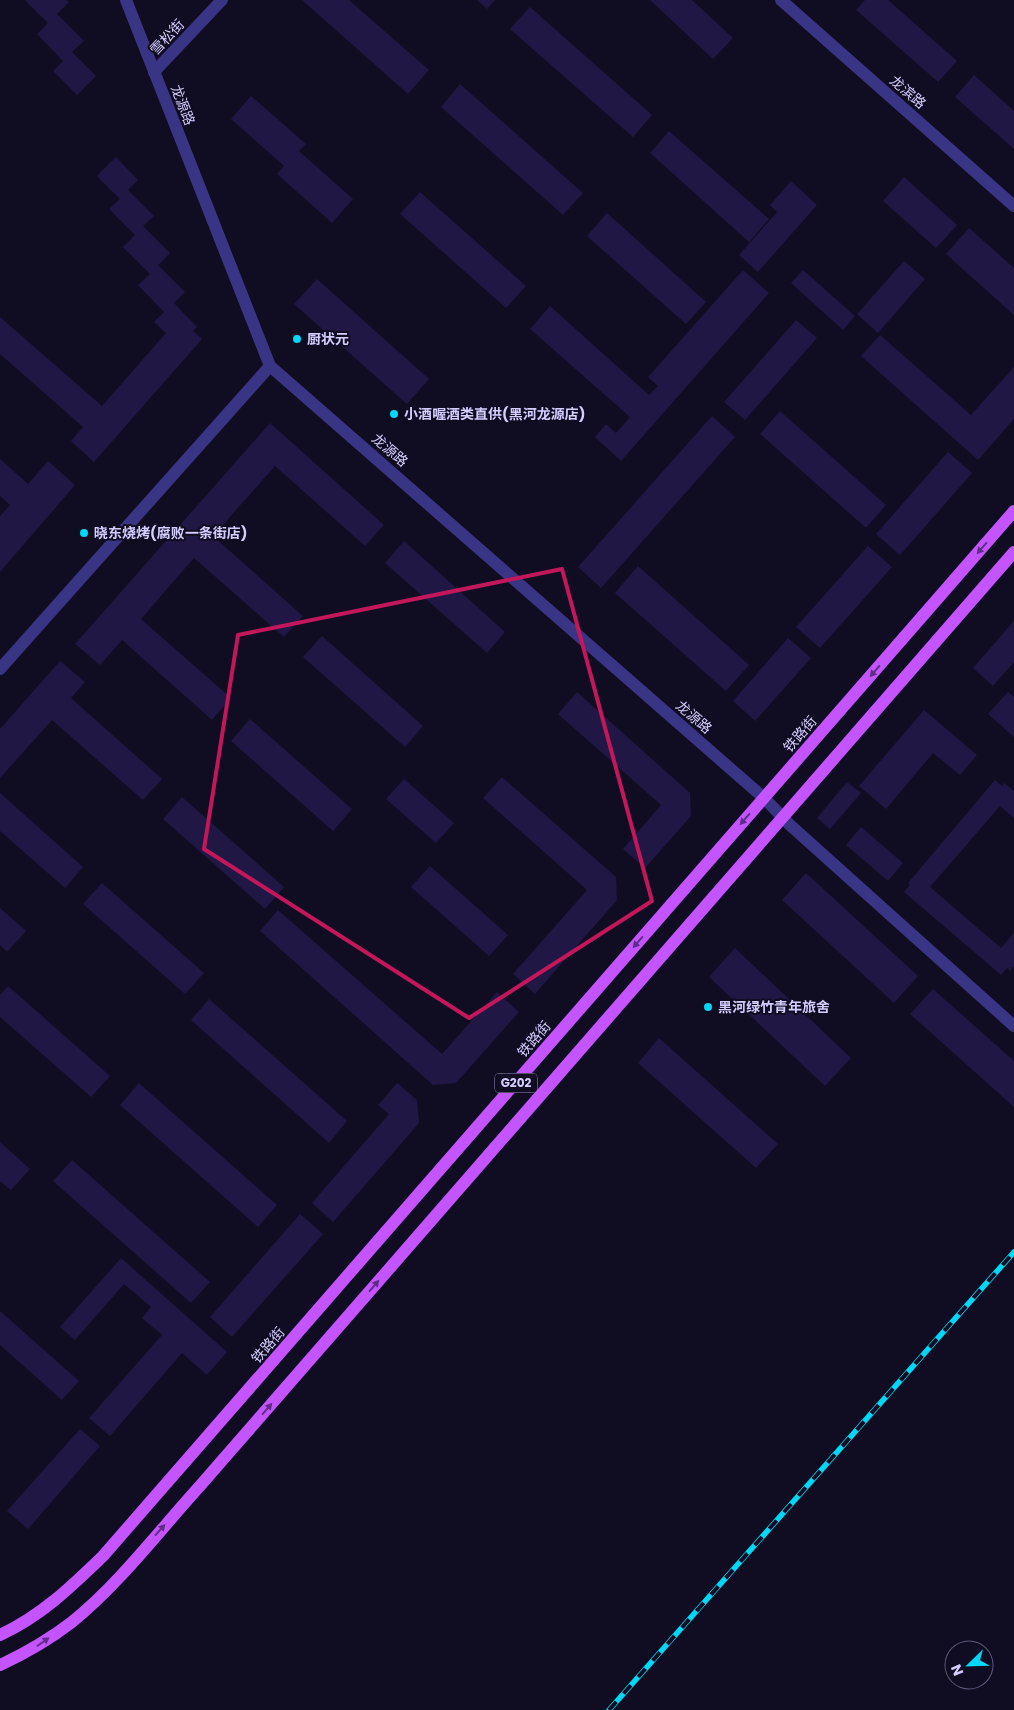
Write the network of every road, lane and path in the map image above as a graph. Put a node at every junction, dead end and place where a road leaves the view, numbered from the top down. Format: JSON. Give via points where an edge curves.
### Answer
{"nodes":[{"id":1,"x":126,"y":0,"type":"edge"},
{"id":2,"x":222,"y":0,"type":"edge"},
{"id":3,"x":781,"y":0,"type":"edge"},
{"id":4,"x":154,"y":72,"type":"junction"},
{"id":5,"x":1014,"y":206,"type":"edge"},
{"id":6,"x":270,"y":366,"type":"junction"},
{"id":7,"x":1014,"y":512,"type":"edge"},
{"id":8,"x":1014,"y":552,"type":"edge"},
{"id":9,"x":0,"y":668,"type":"edge"},
{"id":10,"x":764,"y":798,"type":"junction"},
{"id":11,"x":783,"y":818,"type":"junction"},
{"id":12,"x":1014,"y":1026,"type":"edge"},
{"id":13,"x":0,"y":1635,"type":"edge"},
{"id":14,"x":0,"y":1666,"type":"edge"}],
"edges":[{"from":1,"to":4,"type":"street","name":"龙源路"},
{"from":2,"to":4,"type":"street","name":"雪松街"},
{"from":3,"to":5,"type":"street","name":"龙滨路"},
{"from":4,"to":6,"type":"street","name":"龙源路"},
{"from":6,"to":9,"type":"street"},
{"from":6,"to":10,"type":"street","name":"龙源路"},
{"from":7,"to":10,"type":"main road","name":"铁路街","number":"G202","one_way":true},
{"from":8,"to":11,"type":"main road","number":"G202"},
{"from":10,"to":11,"type":"street","name":"龙源路"},
{"from":10,"to":13,"type":"main road","name":"铁路街","number":"G202","one_way":true,"via":[[104,1556],[58,1599]]},
{"from":11,"to":12,"type":"street","name":"龙源路"},
{"from":14,"to":11,"type":"main road","number":"G202","one_way":true,"via":[[33,1649],[73,1621],[117,1578]]}]}
